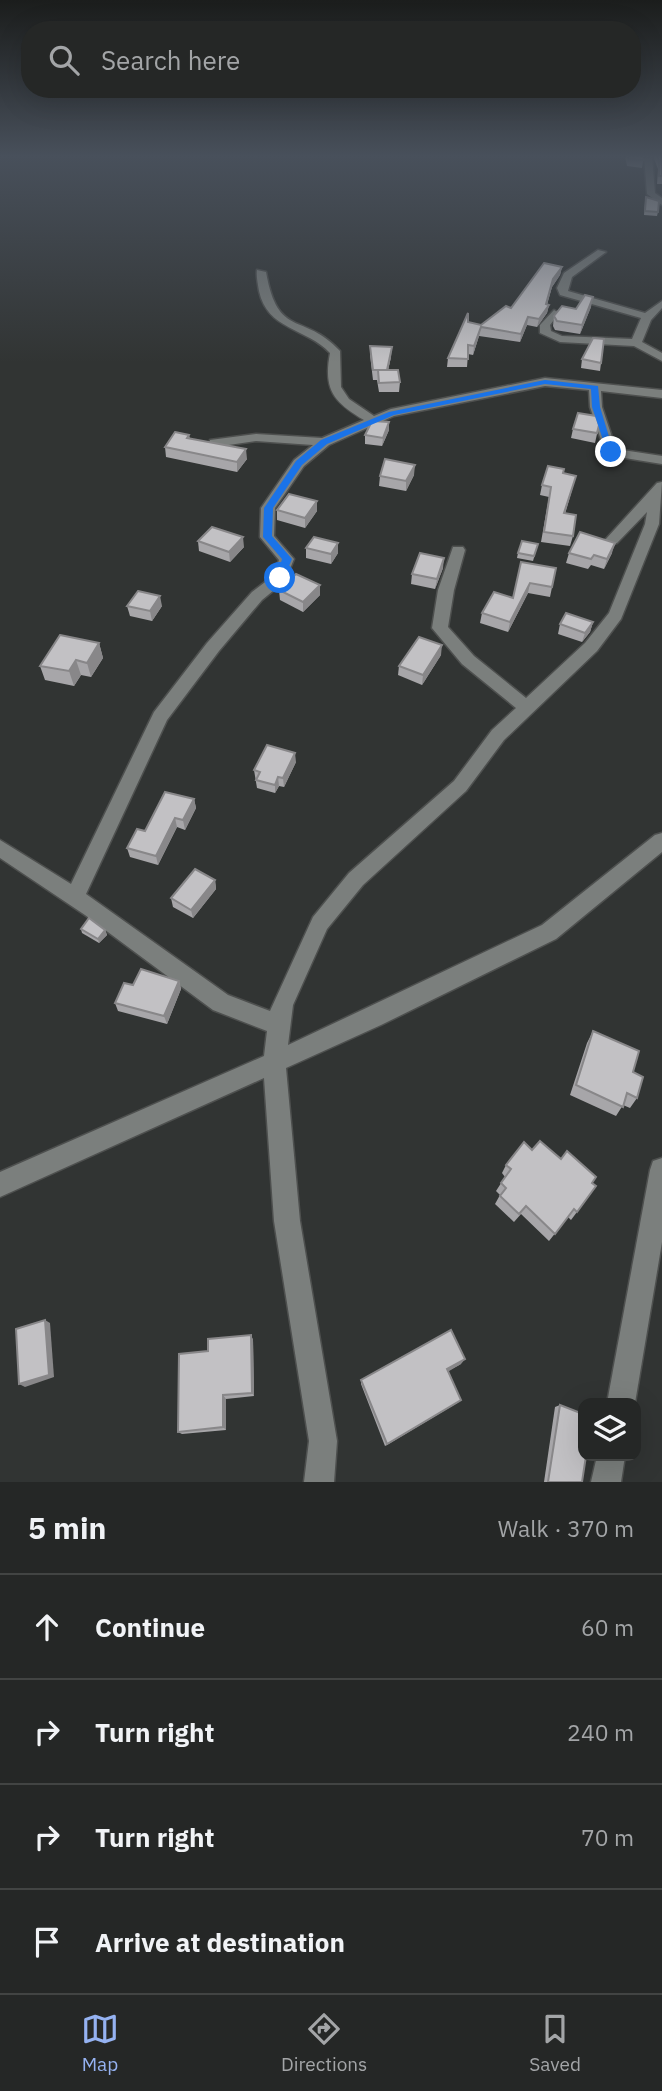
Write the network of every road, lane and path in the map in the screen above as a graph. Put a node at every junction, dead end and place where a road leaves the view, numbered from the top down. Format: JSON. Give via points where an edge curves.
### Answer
{"nodes":[{"id":1,"x":601,"y":253,"type":"dead end"},
{"id":2,"x":261,"y":272,"type":"dead end"},
{"id":3,"x":662,"y":304,"type":"edge"},
{"id":4,"x":554,"y":313,"type":"edge"},
{"id":5,"x":648,"y":317,"type":"junction"},
{"id":6,"x":636,"y":343,"type":"junction"},
{"id":7,"x":662,"y":358,"type":"edge"},
{"id":8,"x":595,"y":388,"type":"junction"},
{"id":9,"x":662,"y":394,"type":"edge"},
{"id":10,"x":374,"y":421,"type":"junction"},
{"id":11,"x":324,"y":442,"type":"junction"},
{"id":12,"x":215,"y":443,"type":"edge"},
{"id":13,"x":662,"y":460,"type":"edge"},
{"id":14,"x":661,"y":488,"type":"edge"},
{"id":15,"x":612,"y":540,"type":"edge"},
{"id":16,"x":458,"y":551,"type":"dead end"},
{"id":17,"x":526,"y":707,"type":"junction"},
{"id":18,"x":662,"y":842,"type":"edge"},
{"id":19,"x":0,"y":848,"type":"edge"},
{"id":20,"x":75,"y":897,"type":"junction"},
{"id":21,"x":279,"y":1025,"type":"junction"},
{"id":22,"x":274,"y":1062,"type":"junction"},
{"id":23,"x":662,"y":1170,"type":"edge"},
{"id":24,"x":0,"y":1185,"type":"edge"},
{"id":25,"x":622,"y":1398,"type":"edge"},
{"id":26,"x":610,"y":1461,"type":"edge"},
{"id":27,"x":319,"y":1482,"type":"edge"},
{"id":28,"x":606,"y":1482,"type":"edge"}],
"edges":[{"from":1,"to":5,"type":"street","via":[[568,275],[564,293]]},
{"from":2,"to":10,"type":"street","via":[[266,300],[278,321],[328,341],[336,353],[334,390],[345,404]]},
{"from":3,"to":5,"type":"street"},
{"from":4,"to":6,"type":"street","via":[[545,325],[546,333],[560,339]]},
{"from":5,"to":6,"type":"street"},
{"from":6,"to":7,"type":"street"},
{"from":8,"to":9,"type":"street"},
{"from":8,"to":10,"type":"street","via":[[545,382]]},
{"from":8,"to":13,"type":"street","via":[[596,407],[611,452]]},
{"from":10,"to":11,"type":"street"},
{"from":11,"to":12,"type":"street","via":[[234,437]]},
{"from":11,"to":20,"type":"street","via":[[299,463],[268,508],[267,537],[287,559],[280,578],[257,596],[160,717]]},
{"from":14,"to":15,"type":"street"},
{"from":14,"to":17,"type":"street","via":[[652,524],[615,615],[591,647]]},
{"from":16,"to":17,"type":"street","via":[[440,628],[468,660]]},
{"from":17,"to":21,"type":"street","via":[[498,735],[460,786],[356,879],[320,923],[282,1004]]},
{"from":18,"to":22,"type":"street","via":[[549,932]]},
{"from":19,"to":20,"type":"street"},
{"from":20,"to":21,"type":"street","via":[[221,1003]]},
{"from":21,"to":22,"type":"street"},
{"from":22,"to":24,"type":"street"},
{"from":22,"to":27,"type":"street","via":[[287,1221],[323,1441]]},
{"from":23,"to":25,"type":"street"},
{"from":26,"to":28,"type":"street"}]}
